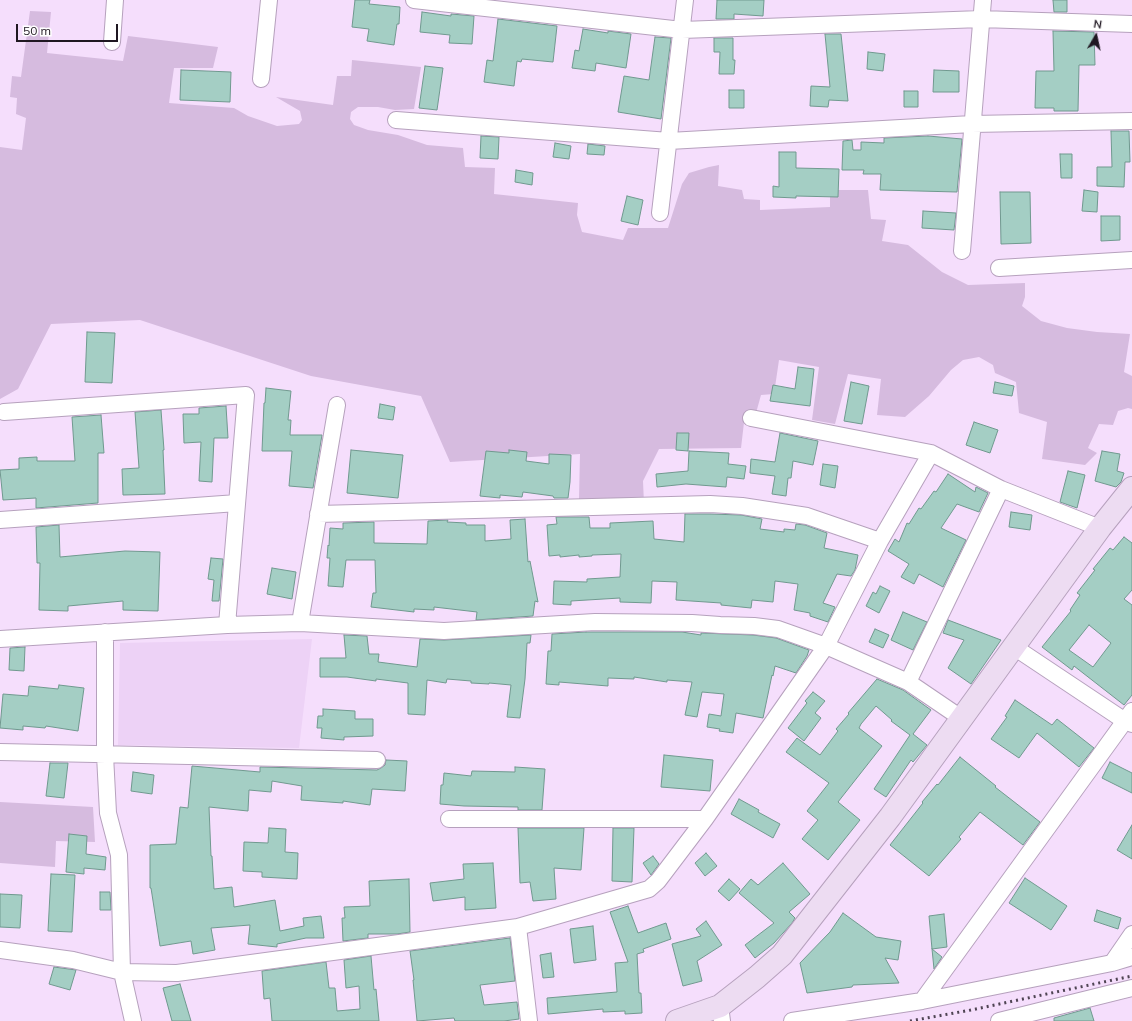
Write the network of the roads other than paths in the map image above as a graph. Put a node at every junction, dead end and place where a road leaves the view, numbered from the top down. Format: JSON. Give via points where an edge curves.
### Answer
{"nodes":[{"id":1,"x":115,"y":0,"type":"edge"},
{"id":2,"x":269,"y":0,"type":"edge"},
{"id":3,"x":414,"y":0,"type":"edge"},
{"id":4,"x":685,"y":0,"type":"edge"},
{"id":5,"x":983,"y":0,"type":"edge"},
{"id":6,"x":981,"y":19,"type":"junction"},
{"id":7,"x":1132,"y":24,"type":"edge"},
{"id":8,"x":682,"y":30,"type":"junction"},
{"id":9,"x":112,"y":42,"type":"dead end"},
{"id":10,"x":261,"y":79,"type":"dead end"},
{"id":11,"x":396,"y":120,"type":"dead end"},
{"id":12,"x":1132,"y":121,"type":"edge"},
{"id":13,"x":972,"y":124,"type":"junction"},
{"id":14,"x":669,"y":141,"type":"junction"},
{"id":15,"x":660,"y":212,"type":"dead end"},
{"id":16,"x":962,"y":251,"type":"dead end"},
{"id":17,"x":1132,"y":260,"type":"edge"},
{"id":18,"x":999,"y":268,"type":"dead end"},
{"id":19,"x":337,"y":405,"type":"dead end"},
{"id":20,"x":4,"y":412,"type":"dead end"},
{"id":21,"x":750,"y":418,"type":"dead end"},
{"id":22,"x":932,"y":452,"type":"junction"},
{"id":23,"x":1132,"y":488,"type":"edge"},
{"id":24,"x":1001,"y":489,"type":"junction"},
{"id":25,"x":237,"y":503,"type":"junction"},
{"id":26,"x":318,"y":514,"type":"junction"},
{"id":27,"x":0,"y":520,"type":"edge"},
{"id":28,"x":1100,"y":528,"type":"junction"},
{"id":29,"x":880,"y":540,"type":"junction"},
{"id":30,"x":300,"y":623,"type":"junction"},
{"id":31,"x":227,"y":625,"type":"junction"},
{"id":32,"x":105,"y":632,"type":"junction"},
{"id":33,"x":0,"y":639,"type":"edge"},
{"id":34,"x":826,"y":646,"type":"junction"},
{"id":35,"x":1014,"y":647,"type":"junction"},
{"id":36,"x":908,"y":682,"type":"junction"},
{"id":37,"x":961,"y":718,"type":"junction"},
{"id":38,"x":1130,"y":719,"type":"edge"},
{"id":39,"x":0,"y":752,"type":"edge"},
{"id":40,"x":105,"y":755,"type":"junction"},
{"id":41,"x":377,"y":760,"type":"dead end"},
{"id":42,"x":449,"y":819,"type":"dead end"},
{"id":43,"x":705,"y":819,"type":"junction"},
{"id":44,"x":518,"y":927,"type":"junction"},
{"id":45,"x":1132,"y":934,"type":"edge"},
{"id":46,"x":0,"y":950,"type":"edge"},
{"id":47,"x":1132,"y":957,"type":"edge"},
{"id":48,"x":1112,"y":963,"type":"junction"},
{"id":49,"x":122,"y":972,"type":"junction"},
{"id":50,"x":1132,"y":988,"type":"edge"},
{"id":51,"x":922,"y":1001,"type":"junction"},
{"id":52,"x":721,"y":1013,"type":"edge"},
{"id":53,"x":134,"y":1021,"type":"edge"},
{"id":54,"x":529,"y":1021,"type":"edge"},
{"id":55,"x":677,"y":1021,"type":"edge"},
{"id":56,"x":792,"y":1021,"type":"edge"},
{"id":57,"x":999,"y":1021,"type":"edge"}],
"edges":[{"from":1,"to":9,"type":"street"},
{"from":2,"to":10,"type":"street"},
{"from":3,"to":8,"type":"street"},
{"from":4,"to":8,"type":"street"},
{"from":5,"to":6,"type":"street"},
{"from":6,"to":7,"type":"street"},
{"from":6,"to":8,"type":"street"},
{"from":6,"to":13,"type":"street"},
{"from":8,"to":14,"type":"street"},
{"from":11,"to":14,"type":"street"},
{"from":12,"to":13,"type":"street"},
{"from":13,"to":14,"type":"street"},
{"from":13,"to":16,"type":"street"},
{"from":14,"to":15,"type":"street"},
{"from":17,"to":18,"type":"street"},
{"from":19,"to":26,"type":"street"},
{"from":20,"to":25,"type":"street","via":[[246,395]]},
{"from":21,"to":22,"type":"street"},
{"from":22,"to":24,"type":"street"},
{"from":22,"to":29,"type":"street"},
{"from":23,"to":28,"type":"main road"},
{"from":24,"to":28,"type":"street"},
{"from":24,"to":36,"type":"street"},
{"from":25,"to":27,"type":"street"},
{"from":25,"to":31,"type":"street"},
{"from":26,"to":29,"type":"street","via":[[710,504],[807,516]]},
{"from":26,"to":30,"type":"street"},
{"from":28,"to":35,"type":"main road"},
{"from":29,"to":34,"type":"street"},
{"from":30,"to":31,"type":"street"},
{"from":30,"to":34,"type":"street","via":[[444,631],[595,622],[692,623],[778,629]]},
{"from":31,"to":32,"type":"street"},
{"from":32,"to":33,"type":"street"},
{"from":32,"to":40,"type":"street"},
{"from":34,"to":36,"type":"street"},
{"from":34,"to":43,"type":"street"},
{"from":35,"to":37,"type":"main road"},
{"from":35,"to":38,"type":"street"},
{"from":36,"to":37,"type":"street"},
{"from":37,"to":52,"type":"main road","via":[[890,817],[782,956]]},
{"from":38,"to":51,"type":"street"},
{"from":39,"to":40,"type":"street"},
{"from":40,"to":41,"type":"street"},
{"from":40,"to":49,"type":"street","via":[[108,813],[119,855]]},
{"from":42,"to":43,"type":"street"},
{"from":43,"to":44,"type":"street","via":[[658,881],[649,889]]},
{"from":44,"to":49,"type":"street","via":[[176,972]]},
{"from":44,"to":54,"type":"street"},
{"from":45,"to":48,"type":"street"},
{"from":46,"to":49,"type":"street","via":[[73,960]]},
{"from":47,"to":48,"type":"street"},
{"from":48,"to":51,"type":"street"},
{"from":49,"to":53,"type":"street"},
{"from":50,"to":57,"type":"street"},
{"from":51,"to":56,"type":"street"},
{"from":52,"to":55,"type":"main road"}]}
